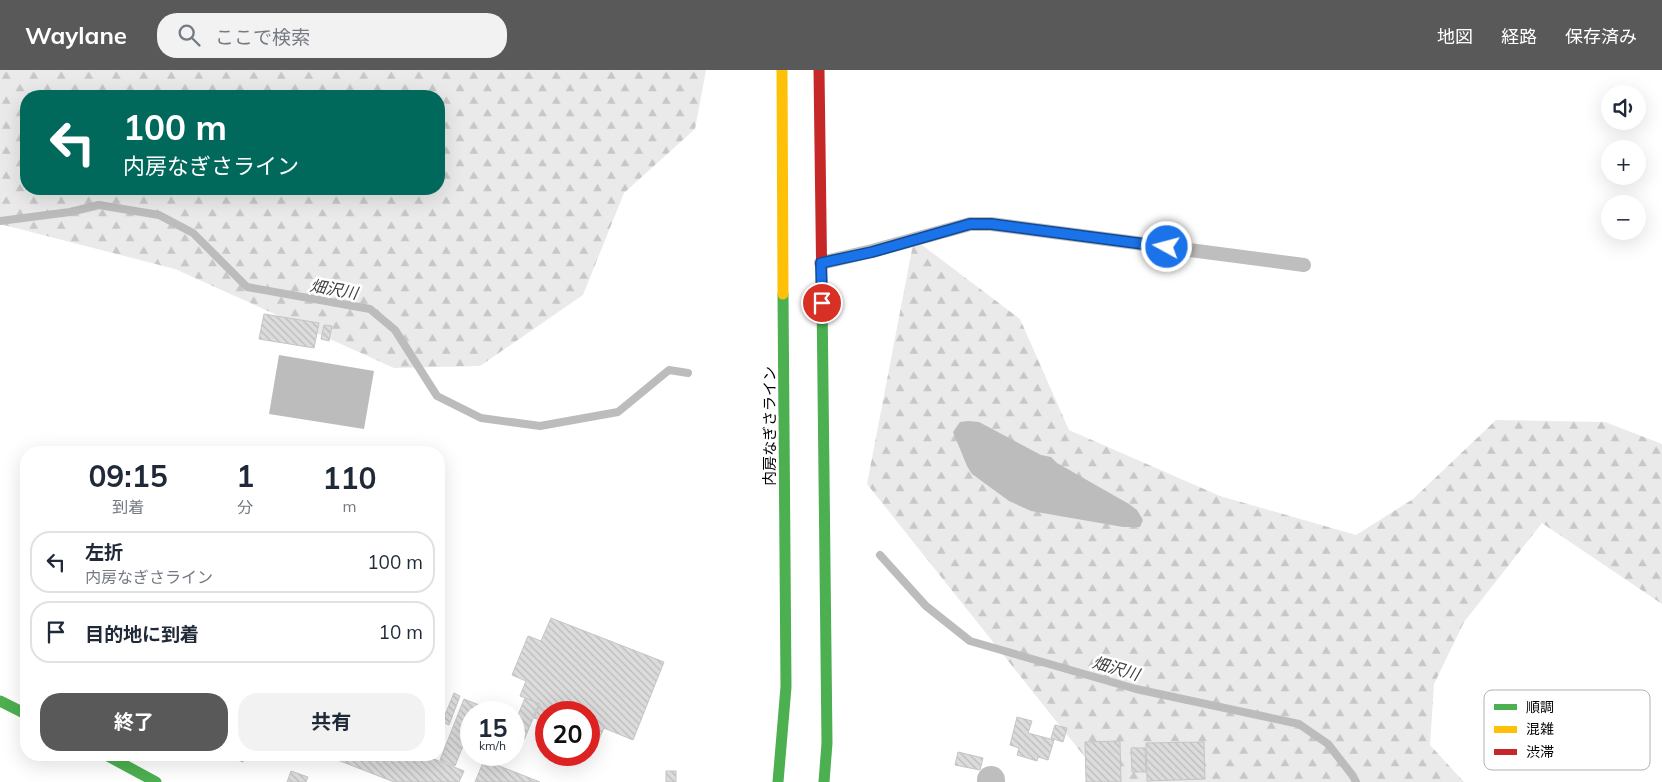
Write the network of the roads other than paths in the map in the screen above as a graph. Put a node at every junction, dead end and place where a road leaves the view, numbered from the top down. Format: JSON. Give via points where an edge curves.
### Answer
{"nodes":[{"id":1,"x":782,"y":70,"type":"edge"},
{"id":2,"x":819,"y":70,"type":"edge"},
{"id":3,"x":821,"y":263,"type":"junction"},
{"id":4,"x":1304,"y":265,"type":"dead end"},
{"id":5,"x":0,"y":701,"type":"edge"},
{"id":6,"x":20,"y":711,"type":"edge"},
{"id":7,"x":117,"y":761,"type":"edge"},
{"id":8,"x":156,"y":782,"type":"edge"},
{"id":9,"x":778,"y":782,"type":"edge"},
{"id":10,"x":824,"y":782,"type":"edge"}],
"edges":[{"from":1,"to":9,"type":"main road","name":"内房なぎさライン","via":[[786,687]]},
{"from":2,"to":3,"type":"main road"},
{"from":3,"to":4,"type":"lane","via":[[970,224],[991,224]]},
{"from":3,"to":10,"type":"main road","via":[[827,743]]},
{"from":5,"to":6,"type":"main road"},
{"from":7,"to":8,"type":"main road"}]}
